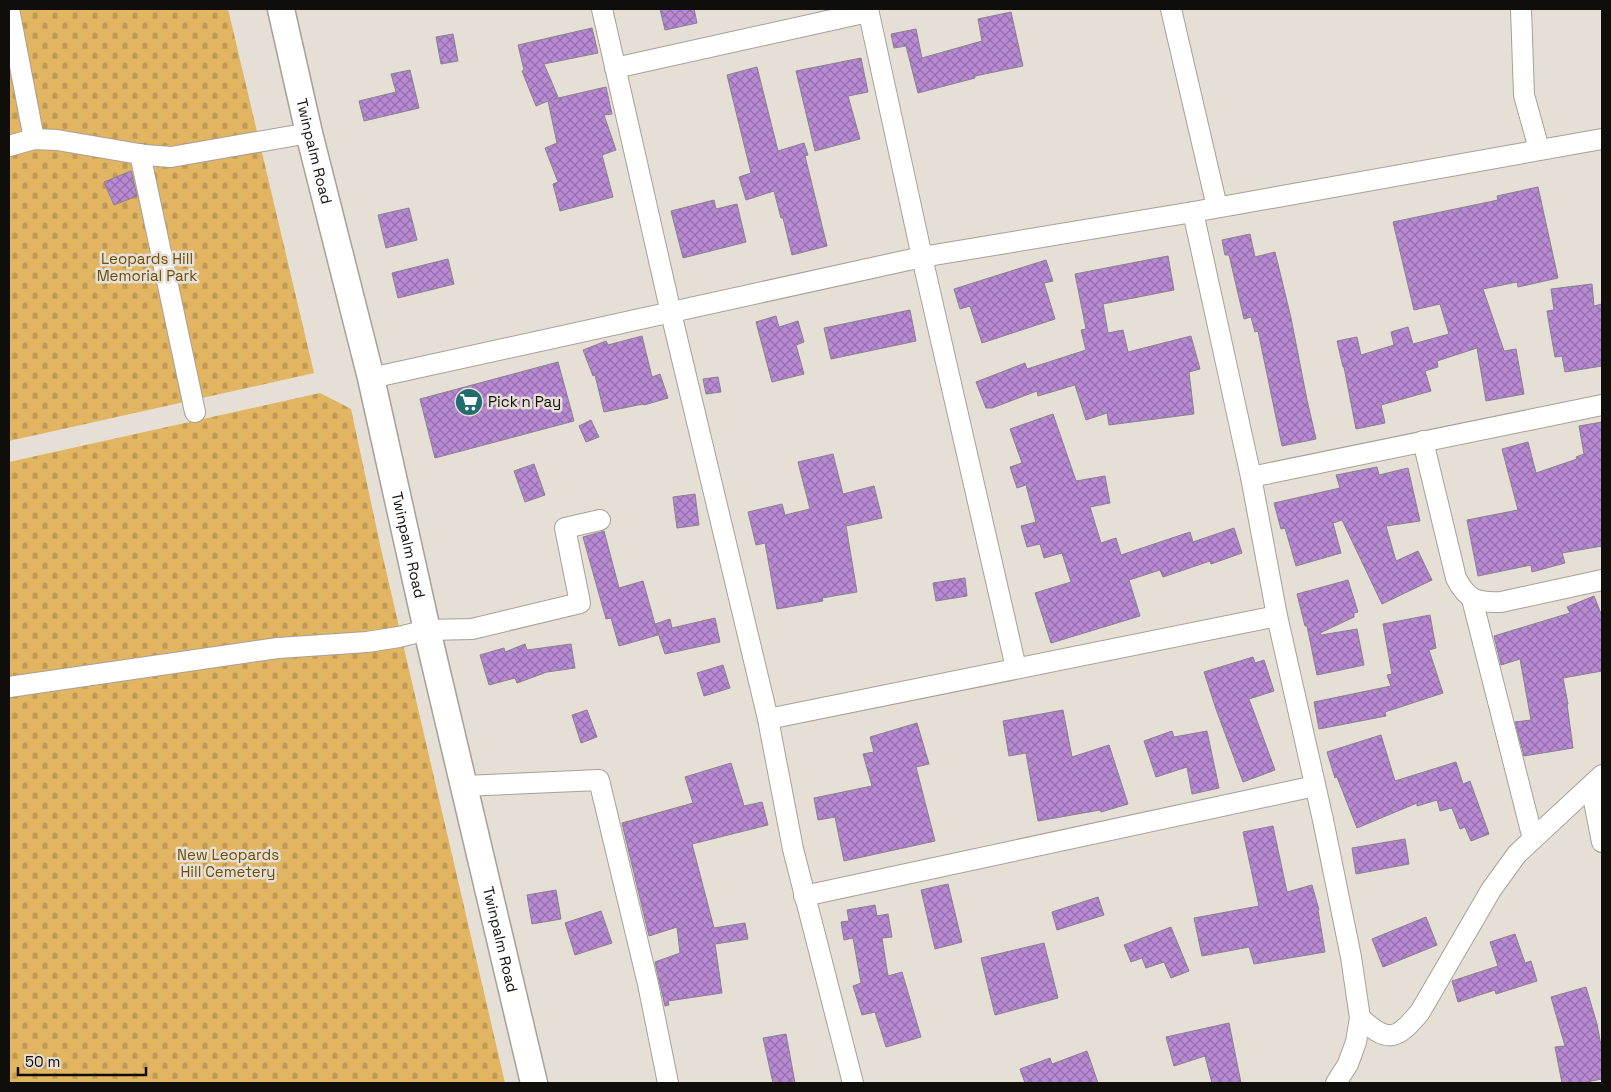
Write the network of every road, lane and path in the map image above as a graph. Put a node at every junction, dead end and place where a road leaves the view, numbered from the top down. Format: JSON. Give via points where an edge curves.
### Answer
{"nodes":[{"id":1,"x":9,"y":9,"type":"edge"},
{"id":2,"x":281,"y":9,"type":"edge"},
{"id":3,"x":602,"y":9,"type":"edge"},
{"id":4,"x":1171,"y":9,"type":"edge"},
{"id":5,"x":1521,"y":9,"type":"edge"},
{"id":6,"x":868,"y":10,"type":"edge"},
{"id":7,"x":615,"y":68,"type":"junction"},
{"id":8,"x":309,"y":133,"type":"junction"},
{"id":9,"x":34,"y":139,"type":"junction"},
{"id":10,"x":1602,"y":139,"type":"edge"},
{"id":11,"x":9,"y":146,"type":"edge"},
{"id":12,"x":1539,"y":149,"type":"junction"},
{"id":13,"x":140,"y":154,"type":"junction"},
{"id":14,"x":1217,"y":207,"type":"junction"},
{"id":15,"x":1193,"y":212,"type":"junction"},
{"id":16,"x":922,"y":257,"type":"junction"},
{"id":17,"x":671,"y":313,"type":"junction"},
{"id":18,"x":371,"y":378,"type":"junction"},
{"id":19,"x":1602,"y":406,"type":"edge"},
{"id":20,"x":194,"y":412,"type":"dead end"},
{"id":21,"x":1423,"y":442,"type":"junction"},
{"id":22,"x":1251,"y":477,"type":"junction"},
{"id":23,"x":600,"y":520,"type":"dead end"},
{"id":24,"x":1602,"y":580,"type":"edge"},
{"id":25,"x":1472,"y":599,"type":"junction"},
{"id":26,"x":1277,"y":616,"type":"junction"},
{"id":27,"x":427,"y":630,"type":"junction"},
{"id":28,"x":1016,"y":668,"type":"junction"},
{"id":29,"x":9,"y":687,"type":"edge"},
{"id":30,"x":768,"y":719,"type":"junction"},
{"id":31,"x":1596,"y":781,"type":"edge"},
{"id":32,"x":464,"y":786,"type":"junction"},
{"id":33,"x":1315,"y":786,"type":"junction"},
{"id":34,"x":1533,"y":839,"type":"junction"},
{"id":35,"x":1602,"y":842,"type":"edge"},
{"id":36,"x":804,"y":896,"type":"junction"},
{"id":37,"x":1360,"y":1018,"type":"junction"},
{"id":38,"x":534,"y":1083,"type":"edge"},
{"id":39,"x":668,"y":1083,"type":"edge"},
{"id":40,"x":853,"y":1083,"type":"edge"},
{"id":41,"x":1336,"y":1083,"type":"edge"}],
"edges":[{"from":1,"to":9,"type":"street"},
{"from":2,"to":8,"type":"main road","name":"Twinpalm Road"},
{"from":3,"to":7,"type":"street"},
{"from":4,"to":14,"type":"street"},
{"from":5,"to":12,"type":"street","via":[[1524,95]]},
{"from":6,"to":7,"type":"street"},
{"from":6,"to":16,"type":"street"},
{"from":7,"to":17,"type":"street"},
{"from":8,"to":13,"type":"street","via":[[171,157]]},
{"from":8,"to":18,"type":"main road","name":"Twinpalm Road"},
{"from":9,"to":11,"type":"street"},
{"from":9,"to":13,"type":"street"},
{"from":10,"to":12,"type":"street"},
{"from":12,"to":14,"type":"street"},
{"from":13,"to":20,"type":"street"},
{"from":14,"to":15,"type":"street"},
{"from":15,"to":16,"type":"street"},
{"from":15,"to":22,"type":"street"},
{"from":16,"to":17,"type":"street"},
{"from":16,"to":28,"type":"street"},
{"from":17,"to":18,"type":"street"},
{"from":17,"to":30,"type":"street"},
{"from":18,"to":27,"type":"main road","name":"Twinpalm Road"},
{"from":19,"to":21,"type":"street"},
{"from":21,"to":22,"type":"street"},
{"from":21,"to":25,"type":"street","via":[[1456,578]]},
{"from":22,"to":26,"type":"street"},
{"from":23,"to":27,"type":"street","via":[[566,528],[580,603],[472,629]]},
{"from":24,"to":25,"type":"street","via":[[1501,602],[1486,603]]},
{"from":25,"to":34,"type":"street"},
{"from":26,"to":28,"type":"street"},
{"from":26,"to":33,"type":"street"},
{"from":27,"to":29,"type":"street","via":[[367,642],[278,648]]},
{"from":27,"to":32,"type":"main road","name":"Twinpalm Road"},
{"from":28,"to":30,"type":"street"},
{"from":30,"to":36,"type":"street"},
{"from":31,"to":34,"type":"street"},
{"from":31,"to":35,"type":"street"},
{"from":32,"to":38,"type":"main road","name":"Twinpalm Road"},
{"from":32,"to":39,"type":"street","via":[[599,780]]},
{"from":33,"to":36,"type":"street"},
{"from":33,"to":37,"type":"street","via":[[1351,957]]},
{"from":34,"to":37,"type":"street","via":[[1517,854],[1491,890],[1410,1024],[1399,1034],[1385,1036]]},
{"from":36,"to":40,"type":"street"},
{"from":37,"to":41,"type":"street","via":[[1348,1064]]}]}
